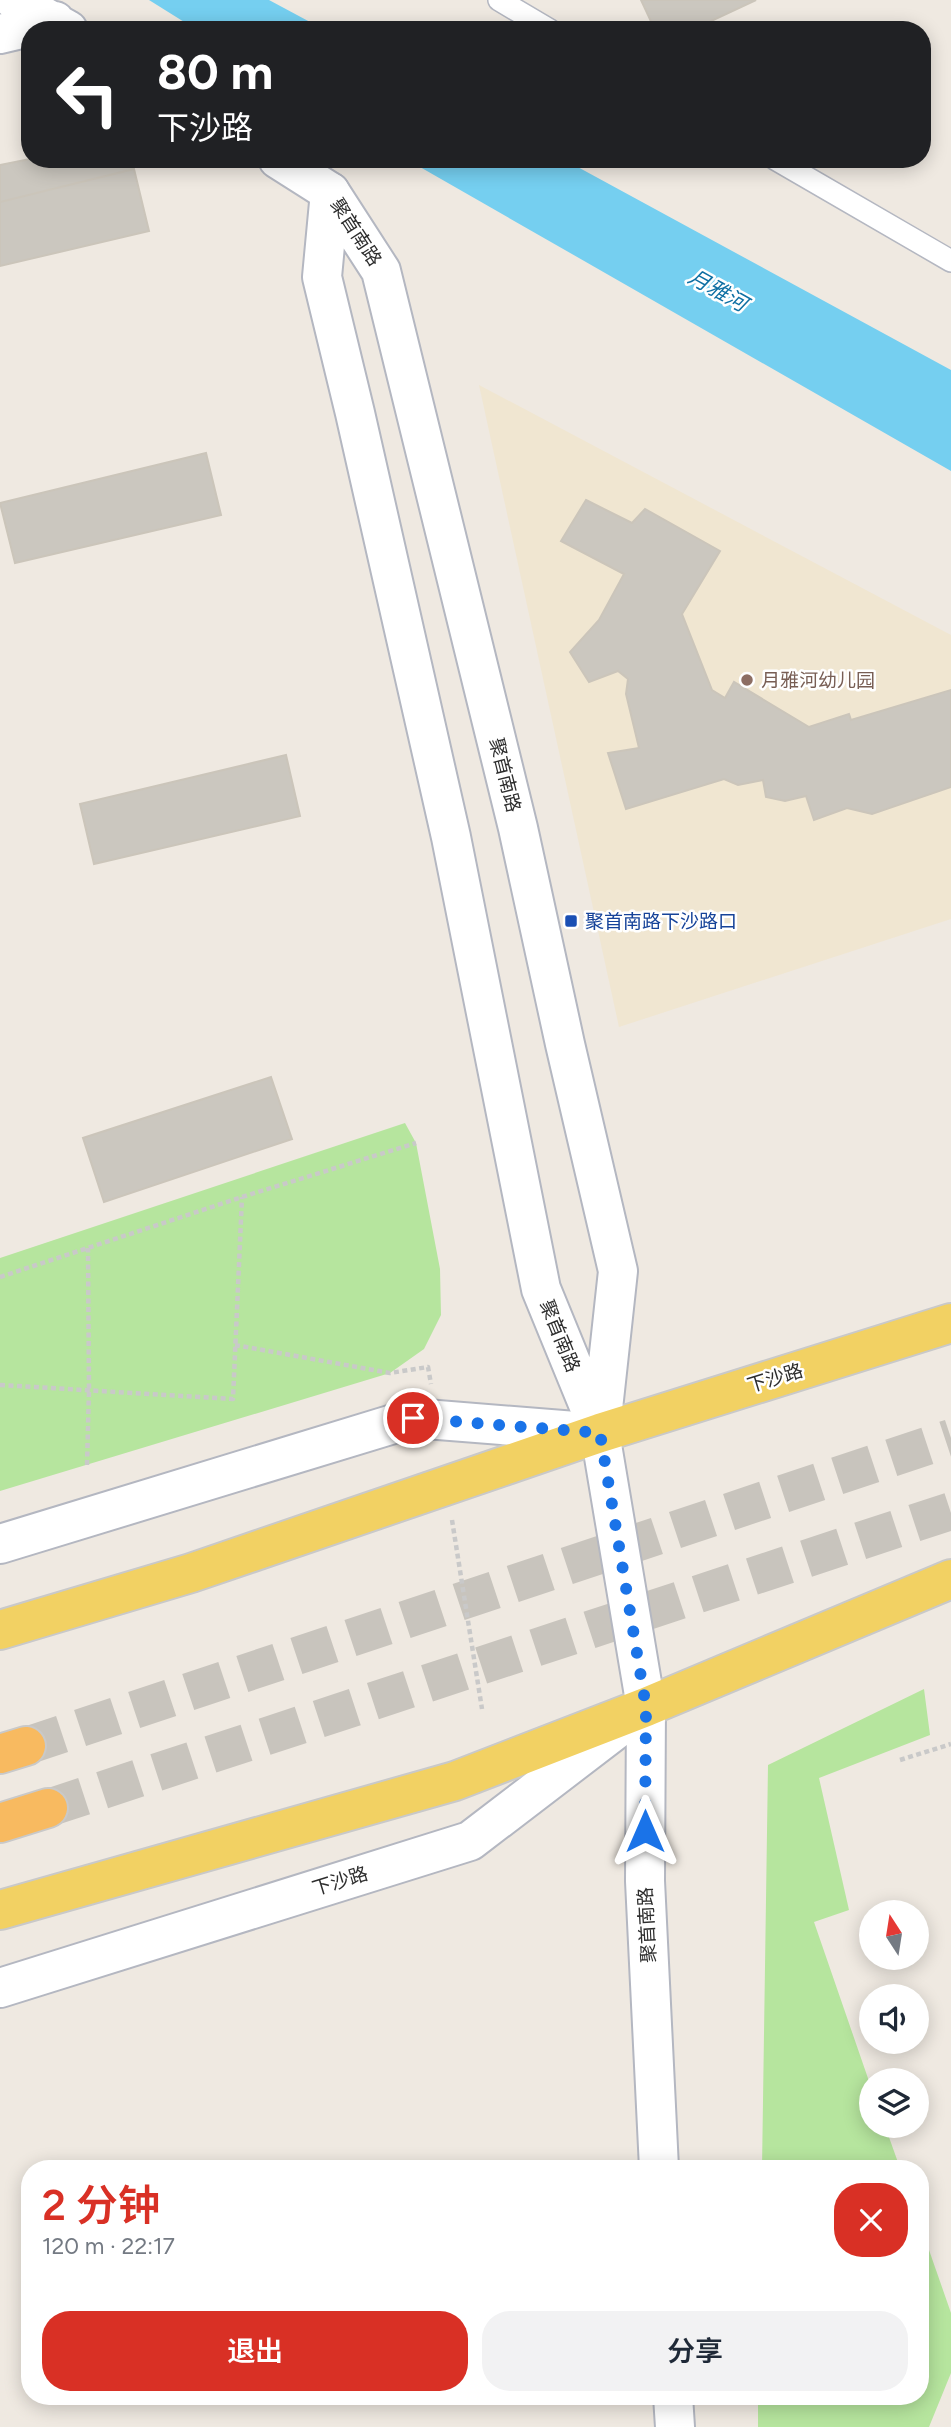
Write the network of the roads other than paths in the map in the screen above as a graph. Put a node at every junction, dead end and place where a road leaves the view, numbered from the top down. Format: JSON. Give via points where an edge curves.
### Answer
{"nodes":[{"id":1,"x":13,"y":0,"type":"edge"},
{"id":2,"x":499,"y":0,"type":"edge"},
{"id":3,"x":53,"y":21,"type":"edge"},
{"id":4,"x":535,"y":21,"type":"edge"},
{"id":5,"x":21,"y":31,"type":"edge"},
{"id":6,"x":0,"y":34,"type":"edge"},
{"id":7,"x":292,"y":168,"type":"edge"},
{"id":8,"x":791,"y":168,"type":"edge"},
{"id":9,"x":330,"y":192,"type":"junction"},
{"id":10,"x":951,"y":261,"type":"edge"},
{"id":11,"x":951,"y":1323,"type":"edge"},
{"id":12,"x":600,"y":1433,"type":"junction"},
{"id":13,"x":0,"y":1544,"type":"edge"},
{"id":14,"x":951,"y":1579,"type":"edge"},
{"id":15,"x":0,"y":1630,"type":"edge"},
{"id":16,"x":646,"y":1707,"type":"junction"},
{"id":17,"x":48,"y":1808,"type":"tunnel mouth"},
{"id":18,"x":0,"y":1823,"type":"edge"},
{"id":19,"x":0,"y":1910,"type":"edge"},
{"id":20,"x":0,"y":1988,"type":"edge"},
{"id":21,"x":659,"y":2160,"type":"edge"},
{"id":22,"x":674,"y":2405,"type":"edge"},
{"id":23,"x":675,"y":2427,"type":"edge"}],
"edges":[{"from":1,"to":3,"type":"street"},
{"from":2,"to":4,"type":"lane"},
{"from":5,"to":6,"type":"street"},
{"from":7,"to":9,"type":"street"},
{"from":8,"to":10,"type":"lane"},
{"from":9,"to":12,"type":"street","name":"聚首南路","via":[[322,277],[448,824],[541,1289]]},
{"from":9,"to":12,"type":"street","name":"聚首南路","via":[[381,271],[518,828],[618,1271]]},
{"from":11,"to":12,"type":"main road","name":"下沙路"},
{"from":12,"to":13,"type":"street","name":"下沙路","via":[[413,1418]]},
{"from":12,"to":15,"type":"main road","name":"下沙路","via":[[191,1573]]},
{"from":12,"to":16,"type":"street","name":"聚首南路"},
{"from":14,"to":16,"type":"main road","name":"下沙路"},
{"from":16,"to":19,"type":"main road","name":"下沙路","via":[[455,1781]]},
{"from":16,"to":20,"type":"street","name":"下沙路","via":[[470,1841]]},
{"from":16,"to":21,"type":"street","name":"聚首南路","via":[[645,1881]]},
{"from":17,"to":18,"type":"highway"},
{"from":22,"to":23,"type":"street"}]}
